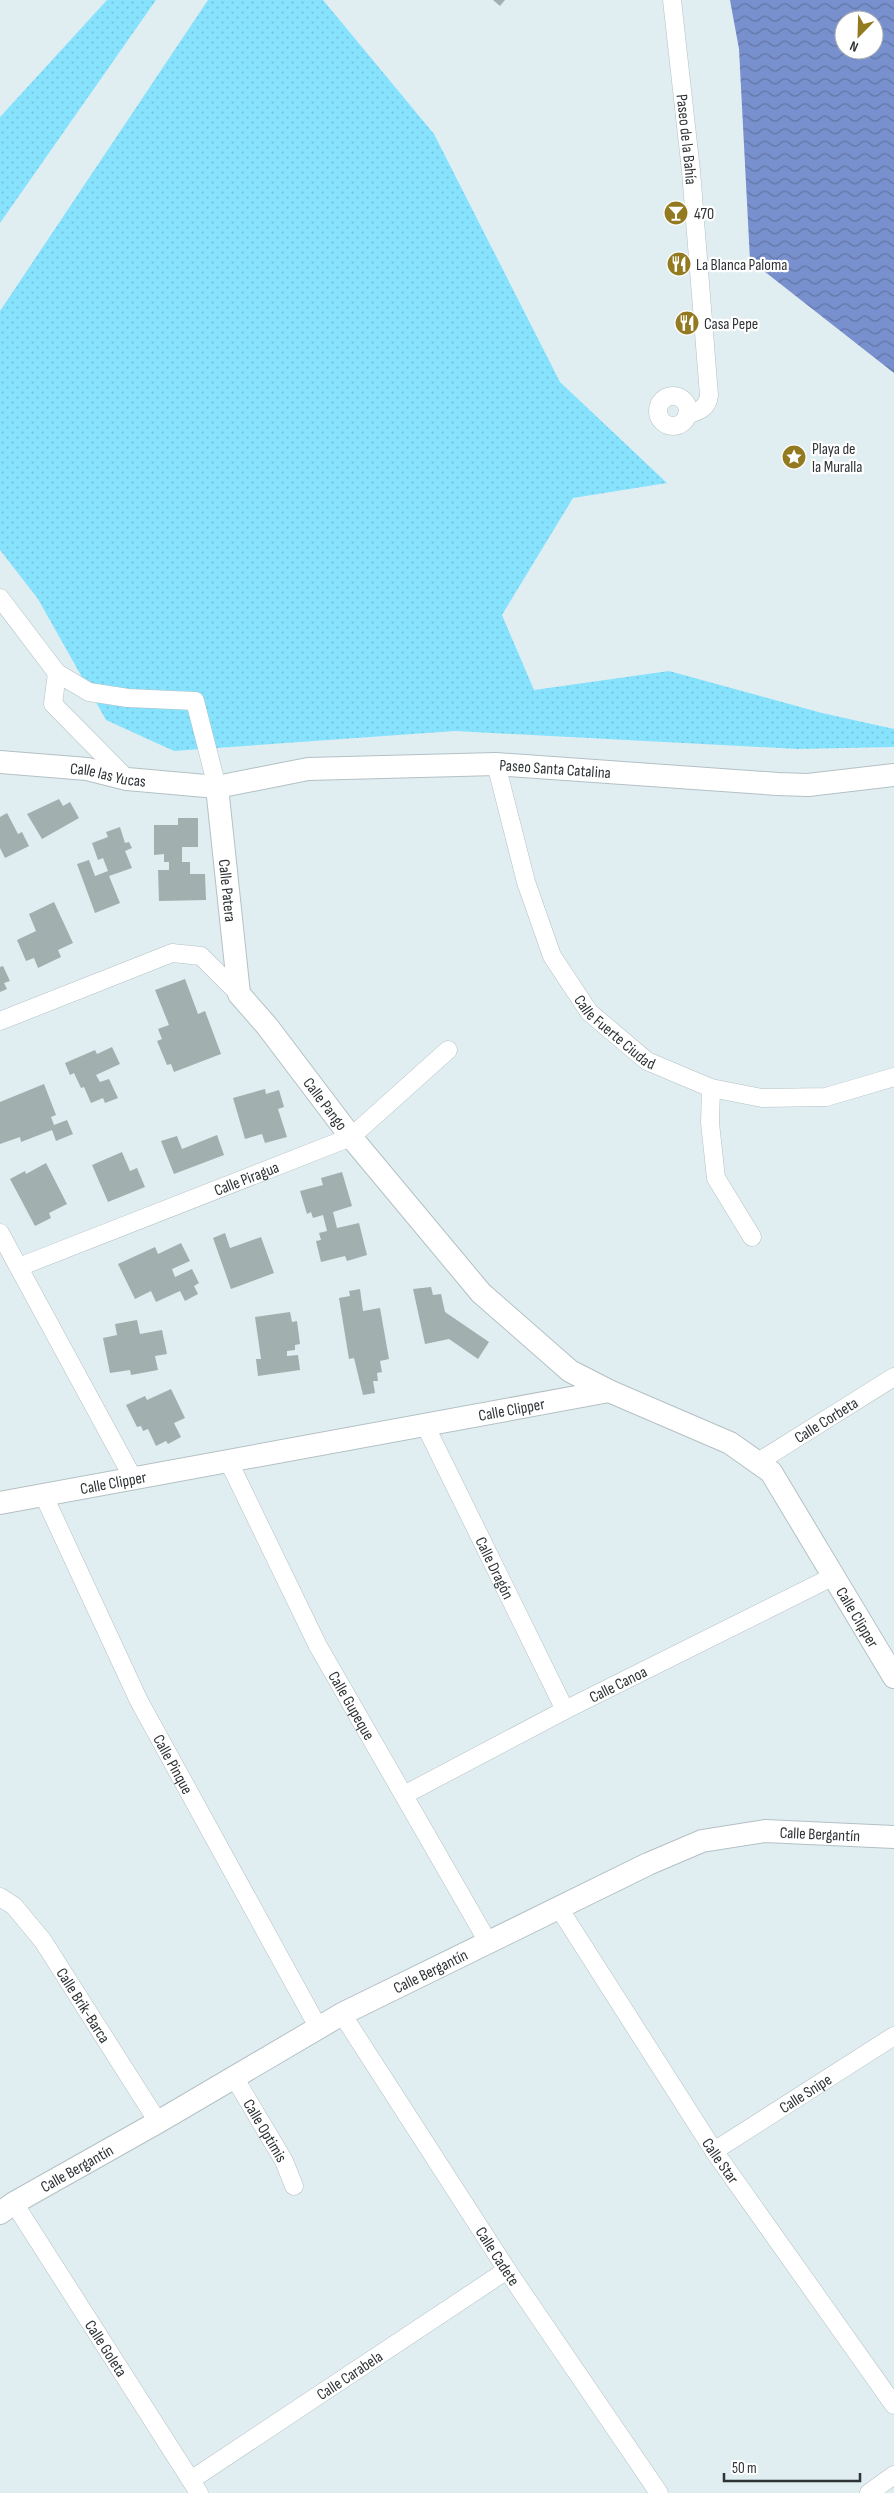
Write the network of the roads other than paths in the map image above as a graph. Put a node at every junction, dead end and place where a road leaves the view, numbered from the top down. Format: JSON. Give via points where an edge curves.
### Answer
{"nodes":[{"id":1,"x":672,"y":0,"type":"edge"},
{"id":2,"x":687,"y":415,"type":"dead end"},
{"id":3,"x":0,"y":598,"type":"edge"},
{"id":4,"x":57,"y":674,"type":"junction"},
{"id":5,"x":0,"y":762,"type":"edge"},
{"id":6,"x":496,"y":764,"type":"junction"},
{"id":7,"x":894,"y":775,"type":"edge"},
{"id":8,"x":127,"y":779,"type":"junction"},
{"id":9,"x":216,"y":787,"type":"junction"},
{"id":10,"x":240,"y":994,"type":"junction"},
{"id":11,"x":0,"y":1021,"type":"edge"},
{"id":12,"x":448,"y":1050,"type":"dead end"},
{"id":13,"x":894,"y":1077,"type":"edge"},
{"id":14,"x":711,"y":1088,"type":"junction"},
{"id":15,"x":351,"y":1136,"type":"junction"},
{"id":16,"x":0,"y":1233,"type":"edge"},
{"id":17,"x":752,"y":1237,"type":"dead end"},
{"id":18,"x":19,"y":1267,"type":"junction"},
{"id":19,"x":894,"y":1377,"type":"edge"},
{"id":20,"x":609,"y":1391,"type":"junction"},
{"id":21,"x":425,"y":1425,"type":"junction"},
{"id":22,"x":228,"y":1460,"type":"junction"},
{"id":23,"x":758,"y":1462,"type":"junction"},
{"id":24,"x":133,"y":1478,"type":"junction"},
{"id":25,"x":43,"y":1494,"type":"junction"},
{"id":26,"x":0,"y":1503,"type":"edge"},
{"id":27,"x":834,"y":1576,"type":"junction"},
{"id":28,"x":894,"y":1677,"type":"edge"},
{"id":29,"x":565,"y":1710,"type":"junction"},
{"id":30,"x":404,"y":1795,"type":"junction"},
{"id":31,"x":894,"y":1837,"type":"edge"},
{"id":32,"x":0,"y":1897,"type":"edge"},
{"id":33,"x":560,"y":1908,"type":"junction"},
{"id":34,"x":488,"y":1942,"type":"junction"},
{"id":35,"x":342,"y":2014,"type":"junction"},
{"id":36,"x":318,"y":2027,"type":"junction"},
{"id":37,"x":894,"y":2036,"type":"edge"},
{"id":38,"x":234,"y":2078,"type":"junction"},
{"id":39,"x":158,"y":2122,"type":"junction"},
{"id":40,"x":714,"y":2150,"type":"junction"},
{"id":41,"x":294,"y":2186,"type":"dead end"},
{"id":42,"x":7,"y":2208,"type":"edge"},
{"id":43,"x":507,"y":2270,"type":"junction"},
{"id":44,"x":894,"y":2405,"type":"edge"},
{"id":45,"x":894,"y":2475,"type":"edge"},
{"id":46,"x":195,"y":2486,"type":"edge"},
{"id":47,"x":659,"y":2493,"type":"edge"},
{"id":48,"x":869,"y":2493,"type":"edge"}],
"edges":[{"from":1,"to":2,"type":"street","name":"Paseo de la Bahía","via":[[691,172],[709,395],[701,410]]},
{"from":3,"to":4,"type":"street"},
{"from":4,"to":8,"type":"street","via":[[53,704]]},
{"from":4,"to":9,"type":"street","via":[[89,692],[128,698],[195,701]]},
{"from":5,"to":8,"type":"street","name":"Calle las Yucas","via":[[87,769]]},
{"from":6,"to":7,"type":"street","name":"Paseo Santa Catalina","via":[[808,785]]},
{"from":6,"to":9,"type":"street","name":"Paseo Santa Catalina","via":[[308,770]]},
{"from":6,"to":14,"type":"street","name":"Calle Fuerte Ciudad","via":[[526,882],[552,956],[588,1012],[647,1061]]},
{"from":8,"to":9,"type":"street","name":"Calle las Yucas"},
{"from":9,"to":10,"type":"street","name":"Calle Patera"},
{"from":10,"to":11,"type":"street","name":"Calle Pango","via":[[201,956],[172,953]]},
{"from":10,"to":15,"type":"street","name":"Calle Pango"},
{"from":12,"to":15,"type":"street","name":"Calle Piragua"},
{"from":13,"to":14,"type":"street","name":"Calle Fuerte Ciudad","via":[[826,1097],[762,1098]]},
{"from":14,"to":17,"type":"street","via":[[710,1123],[716,1178]]},
{"from":15,"to":18,"type":"street","name":"Calle Piragua"},
{"from":15,"to":20,"type":"street","name":"Calle Pango","via":[[481,1293],[570,1371]]},
{"from":16,"to":18,"type":"street"},
{"from":18,"to":24,"type":"street"},
{"from":19,"to":23,"type":"street","name":"Calle Corbeta"},
{"from":20,"to":21,"type":"street","name":"Calle Clipper"},
{"from":20,"to":23,"type":"street","name":"Calle Clipper","via":[[730,1443]]},
{"from":21,"to":22,"type":"street","name":"Calle Clipper"},
{"from":21,"to":29,"type":"street","name":"Calle Dragón"},
{"from":22,"to":24,"type":"street","name":"Calle Clipper"},
{"from":22,"to":30,"type":"street","name":"Calle Gupeque","via":[[318,1646]]},
{"from":23,"to":27,"type":"street","name":"Calle Clipper","via":[[771,1472]]},
{"from":24,"to":25,"type":"street","name":"Calle Clipper"},
{"from":25,"to":26,"type":"street","name":"Calle Clipper"},
{"from":25,"to":36,"type":"street","name":"Calle Pinque","via":[[139,1701]]},
{"from":27,"to":28,"type":"street","name":"Calle Clipper"},
{"from":27,"to":29,"type":"street","name":"Calle Canoa"},
{"from":29,"to":30,"type":"street","name":"Calle Canoa"},
{"from":30,"to":34,"type":"street","name":"Calle Gupeque"},
{"from":31,"to":33,"type":"street","name":"Calle Bergantín","via":[[765,1831],[702,1841]]},
{"from":32,"to":39,"type":"street","name":"Calle Brik-Barca","via":[[14,1906],[43,1941]]},
{"from":33,"to":34,"type":"street","name":"Calle Bergantín"},
{"from":33,"to":40,"type":"street","name":"Calle Star"},
{"from":34,"to":35,"type":"street","name":"Calle Bergantín"},
{"from":35,"to":36,"type":"street","name":"Calle Bergantín"},
{"from":35,"to":43,"type":"street","name":"Calle Cadete"},
{"from":36,"to":38,"type":"street","name":"Calle Bergantín"},
{"from":37,"to":40,"type":"street","name":"Calle Snipe"},
{"from":38,"to":39,"type":"street","name":"Calle Bergantín"},
{"from":38,"to":41,"type":"street","name":"Calle Optimis","via":[[284,2161]]},
{"from":39,"to":42,"type":"street","name":"Calle Bergantín"},
{"from":40,"to":44,"type":"street","name":"Calle Star"},
{"from":42,"to":46,"type":"street","name":"Calle Goleta"},
{"from":43,"to":46,"type":"street","name":"Calle Carabela"},
{"from":43,"to":47,"type":"street","name":"Calle Cadete"},
{"from":45,"to":48,"type":"street"}]}
